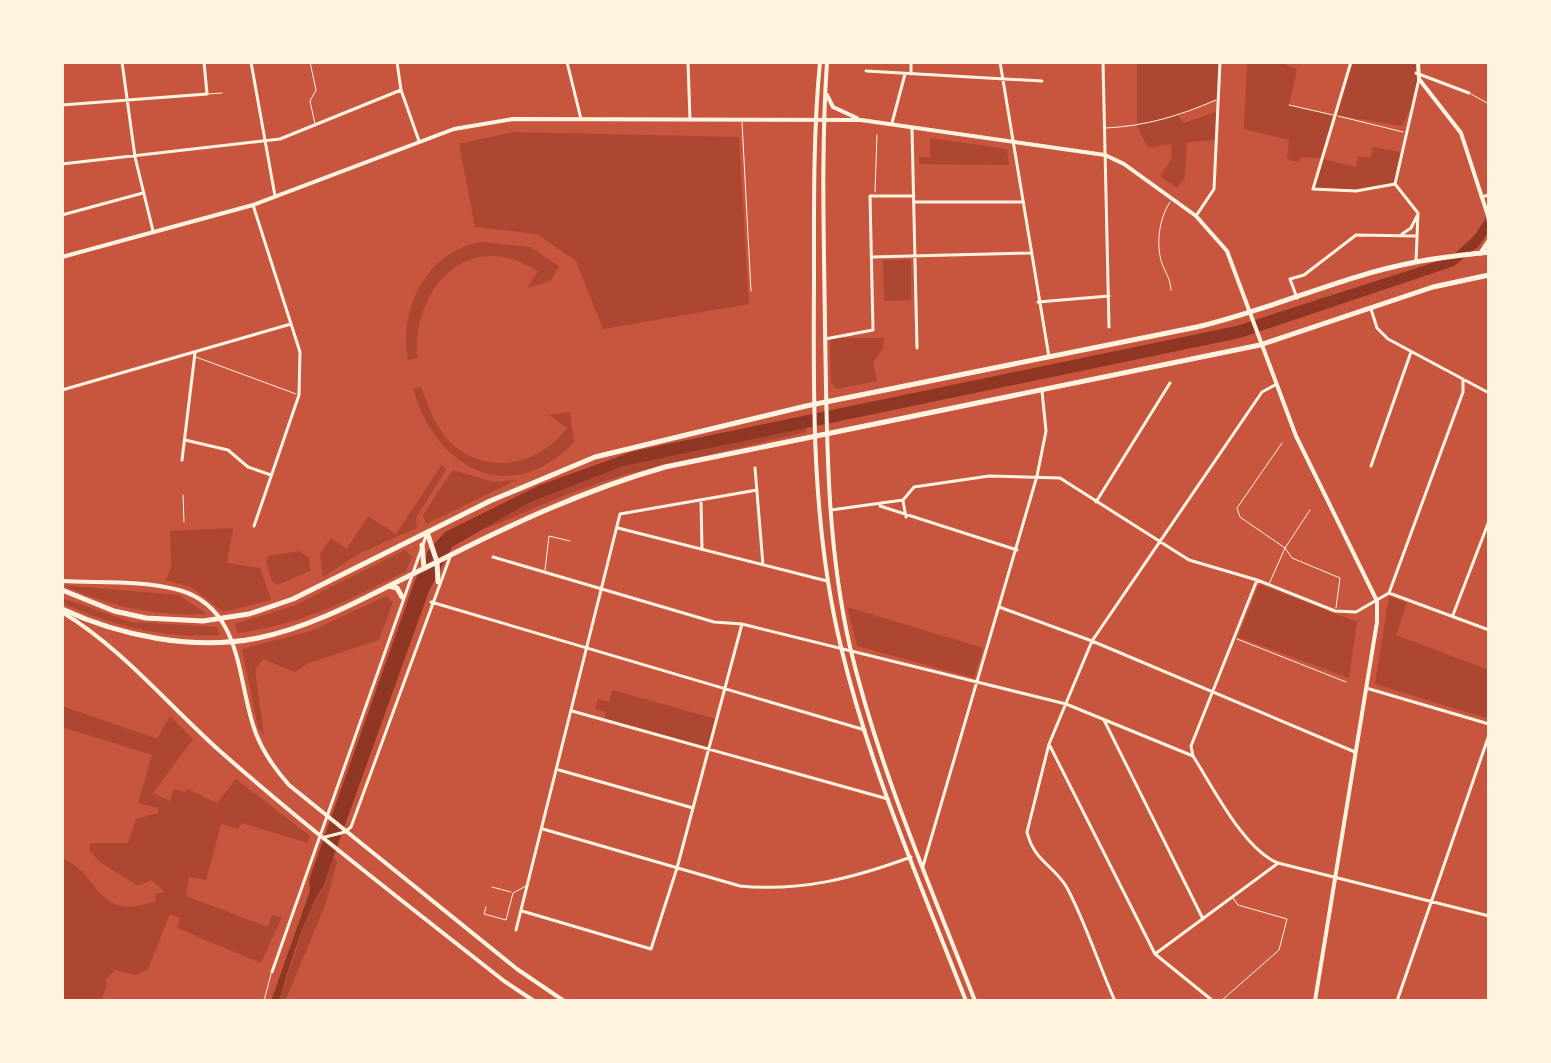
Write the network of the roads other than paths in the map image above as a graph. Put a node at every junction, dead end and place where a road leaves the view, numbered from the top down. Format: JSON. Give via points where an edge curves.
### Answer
{"nodes":[{"id":1,"x":122,"y":62,"type":"edge"},
{"id":2,"x":204,"y":62,"type":"edge"},
{"id":3,"x":251,"y":62,"type":"edge"},
{"id":4,"x":310,"y":62,"type":"edge"},
{"id":5,"x":397,"y":62,"type":"edge"},
{"id":6,"x":567,"y":62,"type":"edge"},
{"id":7,"x":688,"y":62,"type":"edge"},
{"id":8,"x":820,"y":62,"type":"edge"},
{"id":9,"x":827,"y":62,"type":"edge"},
{"id":10,"x":911,"y":62,"type":"edge"},
{"id":11,"x":1000,"y":62,"type":"edge"},
{"id":12,"x":1103,"y":62,"type":"edge"},
{"id":13,"x":1220,"y":62,"type":"edge"},
{"id":14,"x":1351,"y":62,"type":"edge"},
{"id":15,"x":1418,"y":62,"type":"edge"},
{"id":16,"x":866,"y":71,"type":"dead end"},
{"id":17,"x":905,"y":74,"type":"junction"},
{"id":18,"x":911,"y":74,"type":"junction"},
{"id":19,"x":1418,"y":76,"type":"junction"},
{"id":20,"x":1003,"y":79,"type":"junction"},
{"id":21,"x":1042,"y":81,"type":"dead end"},
{"id":22,"x":825,"y":89,"type":"junction"},
{"id":23,"x":401,"y":90,"type":"junction"},
{"id":24,"x":222,"y":93,"type":"dead end"},
{"id":25,"x":1469,"y":93,"type":"joint"},
{"id":26,"x":207,"y":94,"type":"junction"},
{"id":27,"x":1218,"y":98,"type":"junction"},
{"id":28,"x":127,"y":100,"type":"junction"},
{"id":29,"x":1489,"y":104,"type":"edge"},
{"id":30,"x":62,"y":105,"type":"edge"},
{"id":31,"x":1289,"y":105,"type":"dead end"},
{"id":32,"x":1334,"y":115,"type":"junction"},
{"id":33,"x":581,"y":119,"type":"junction"},
{"id":34,"x":815,"y":119,"type":"junction"},
{"id":35,"x":824,"y":119,"type":"junction"},
{"id":36,"x":690,"y":120,"type":"junction"},
{"id":37,"x":742,"y":120,"type":"junction"},
{"id":38,"x":861,"y":120,"type":"junction"},
{"id":39,"x":892,"y":123,"type":"junction"},
{"id":40,"x":911,"y":125,"type":"junction"},
{"id":41,"x":315,"y":126,"type":"junction"},
{"id":42,"x":1105,"y":128,"type":"junction"},
{"id":43,"x":1408,"y":133,"type":"junction"},
{"id":44,"x":877,"y":135,"type":"dead end"},
{"id":45,"x":1013,"y":140,"type":"junction"},
{"id":46,"x":419,"y":141,"type":"junction"},
{"id":47,"x":263,"y":142,"type":"junction"},
{"id":48,"x":1105,"y":155,"type":"junction"},
{"id":49,"x":135,"y":157,"type":"junction"},
{"id":50,"x":62,"y":164,"type":"edge"},
{"id":51,"x":1395,"y":184,"type":"junction"},
{"id":52,"x":143,"y":193,"type":"junction"},
{"id":53,"x":1489,"y":195,"type":"edge"},
{"id":54,"x":872,"y":196,"type":"junction"},
{"id":55,"x":1481,"y":197,"type":"junction"},
{"id":56,"x":275,"y":198,"type":"junction"},
{"id":57,"x":1172,"y":198,"type":"junction"},
{"id":58,"x":914,"y":199,"type":"junction"},
{"id":59,"x":1022,"y":202,"type":"junction"},
{"id":60,"x":253,"y":205,"type":"junction"},
{"id":61,"x":1418,"y":213,"type":"junction"},
{"id":62,"x":62,"y":215,"type":"edge"},
{"id":63,"x":1196,"y":216,"type":"junction"},
{"id":64,"x":1489,"y":219,"type":"edge"},
{"id":65,"x":154,"y":232,"type":"junction"},
{"id":66,"x":1401,"y":235,"type":"junction"},
{"id":67,"x":1417,"y":236,"type":"junction"},
{"id":68,"x":1489,"y":241,"type":"edge"},
{"id":69,"x":1489,"y":252,"type":"edge"},
{"id":70,"x":1030,"y":253,"type":"junction"},
{"id":71,"x":1481,"y":253,"type":"junction"},
{"id":72,"x":915,"y":256,"type":"junction"},
{"id":73,"x":62,"y":257,"type":"edge"},
{"id":74,"x":872,"y":257,"type":"junction"},
{"id":75,"x":1416,"y":262,"type":"junction"},
{"id":76,"x":1489,"y":275,"type":"edge"},
{"id":77,"x":1171,"y":290,"type":"dead end"},
{"id":78,"x":751,"y":291,"type":"dead end"},
{"id":79,"x":1109,"y":296,"type":"junction"},
{"id":80,"x":1297,"y":299,"type":"junction"},
{"id":81,"x":1038,"y":302,"type":"junction"},
{"id":82,"x":1371,"y":309,"type":"junction"},
{"id":83,"x":1251,"y":317,"type":"junction"},
{"id":84,"x":291,"y":324,"type":"junction"},
{"id":85,"x":1109,"y":327,"type":"dead end"},
{"id":86,"x":825,"y":339,"type":"junction"},
{"id":87,"x":1260,"y":345,"type":"junction"},
{"id":88,"x":917,"y":348,"type":"dead end"},
{"id":89,"x":1411,"y":352,"type":"junction"},
{"id":90,"x":196,"y":355,"type":"junction"},
{"id":91,"x":1049,"y":357,"type":"junction"},
{"id":92,"x":1463,"y":379,"type":"junction"},
{"id":93,"x":1170,"y":383,"type":"dead end"},
{"id":94,"x":1275,"y":385,"type":"junction"},
{"id":95,"x":62,"y":390,"type":"edge"},
{"id":96,"x":1042,"y":390,"type":"junction"},
{"id":97,"x":1489,"y":393,"type":"edge"},
{"id":98,"x":299,"y":395,"type":"junction"},
{"id":99,"x":825,"y":402,"type":"junction"},
{"id":100,"x":813,"y":404,"type":"junction"},
{"id":101,"x":826,"y":431,"type":"junction"},
{"id":102,"x":815,"y":433,"type":"junction"},
{"id":103,"x":185,"y":440,"type":"junction"},
{"id":104,"x":1282,"y":443,"type":"dead end"},
{"id":105,"x":182,"y":460,"type":"dead end"},
{"id":106,"x":1371,"y":466,"type":"dead end"},
{"id":107,"x":755,"y":468,"type":"dead end"},
{"id":108,"x":271,"y":475,"type":"junction"},
{"id":109,"x":1037,"y":476,"type":"junction"},
{"id":110,"x":757,"y":490,"type":"junction"},
{"id":111,"x":183,"y":495,"type":"dead end"},
{"id":112,"x":701,"y":500,"type":"junction"},
{"id":113,"x":903,"y":500,"type":"junction"},
{"id":114,"x":1096,"y":502,"type":"junction"},
{"id":115,"x":876,"y":505,"type":"junction"},
{"id":116,"x":1310,"y":510,"type":"dead end"},
{"id":117,"x":829,"y":511,"type":"junction"},
{"id":118,"x":906,"y":517,"type":"junction"},
{"id":119,"x":1489,"y":521,"type":"edge"},
{"id":120,"x":184,"y":522,"type":"dead end"},
{"id":121,"x":254,"y":526,"type":"dead end"},
{"id":122,"x":617,"y":528,"type":"junction"},
{"id":123,"x":1488,"y":529,"type":"edge"},
{"id":124,"x":427,"y":532,"type":"junction"},
{"id":125,"x":570,"y":541,"type":"dead end"},
{"id":126,"x":1159,"y":542,"type":"junction"},
{"id":127,"x":422,"y":545,"type":"junction"},
{"id":128,"x":1285,"y":548,"type":"junction"},
{"id":129,"x":702,"y":549,"type":"junction"},
{"id":130,"x":1017,"y":550,"type":"junction"},
{"id":131,"x":452,"y":554,"type":"junction"},
{"id":132,"x":493,"y":557,"type":"dead end"},
{"id":133,"x":437,"y":562,"type":"junction"},
{"id":134,"x":763,"y":565,"type":"junction"},
{"id":135,"x":424,"y":568,"type":"junction"},
{"id":136,"x":545,"y":573,"type":"junction"},
{"id":137,"x":410,"y":575,"type":"junction"},
{"id":138,"x":1257,"y":580,"type":"junction"},
{"id":139,"x":62,"y":581,"type":"edge"},
{"id":140,"x":827,"y":581,"type":"junction"},
{"id":141,"x":438,"y":582,"type":"junction"},
{"id":142,"x":1269,"y":585,"type":"junction"},
{"id":143,"x":388,"y":586,"type":"junction"},
{"id":144,"x":602,"y":589,"type":"junction"},
{"id":145,"x":62,"y":590,"type":"edge"},
{"id":146,"x":1389,"y":593,"type":"junction"},
{"id":147,"x":402,"y":597,"type":"junction"},
{"id":148,"x":1377,"y":601,"type":"junction"},
{"id":149,"x":431,"y":602,"type":"junction"},
{"id":150,"x":999,"y":607,"type":"junction"},
{"id":151,"x":62,"y":611,"type":"edge"},
{"id":152,"x":1335,"y":611,"type":"junction"},
{"id":153,"x":1452,"y":616,"type":"junction"},
{"id":154,"x":742,"y":624,"type":"junction"},
{"id":155,"x":1489,"y":630,"type":"edge"},
{"id":156,"x":1234,"y":638,"type":"junction"},
{"id":157,"x":1092,"y":641,"type":"junction"},
{"id":158,"x":841,"y":647,"type":"junction"},
{"id":159,"x":587,"y":648,"type":"junction"},
{"id":160,"x":851,"y":649,"type":"junction"},
{"id":161,"x":977,"y":681,"type":"junction"},
{"id":162,"x":1346,"y":682,"type":"dead end"},
{"id":163,"x":1366,"y":688,"type":"junction"},
{"id":164,"x":725,"y":689,"type":"junction"},
{"id":165,"x":1212,"y":694,"type":"junction"},
{"id":166,"x":1066,"y":704,"type":"junction"},
{"id":167,"x":572,"y":711,"type":"junction"},
{"id":168,"x":1104,"y":720,"type":"junction"},
{"id":169,"x":1489,"y":724,"type":"edge"},
{"id":170,"x":865,"y":730,"type":"junction"},
{"id":171,"x":1489,"y":735,"type":"edge"},
{"id":172,"x":1049,"y":744,"type":"junction"},
{"id":173,"x":709,"y":749,"type":"junction"},
{"id":174,"x":1355,"y":752,"type":"junction"},
{"id":175,"x":1193,"y":756,"type":"junction"},
{"id":176,"x":559,"y":770,"type":"junction"},
{"id":177,"x":888,"y":799,"type":"junction"},
{"id":178,"x":693,"y":808,"type":"junction"},
{"id":179,"x":326,"y":817,"type":"junction"},
{"id":180,"x":543,"y":829,"type":"junction"},
{"id":181,"x":320,"y":832,"type":"junction"},
{"id":182,"x":345,"y":832,"type":"junction"},
{"id":183,"x":325,"y":837,"type":"junction"},
{"id":184,"x":911,"y":857,"type":"junction"},
{"id":185,"x":1278,"y":863,"type":"junction"},
{"id":186,"x":923,"y":866,"type":"junction"},
{"id":187,"x":677,"y":868,"type":"junction"},
{"id":188,"x":1335,"y":878,"type":"junction"},
{"id":189,"x":528,"y":884,"type":"junction"},
{"id":190,"x":492,"y":887,"type":"dead end"},
{"id":191,"x":513,"y":893,"type":"junction"},
{"id":192,"x":1233,"y":898,"type":"junction"},
{"id":193,"x":1431,"y":901,"type":"junction"},
{"id":194,"x":486,"y":907,"type":"dead end"},
{"id":195,"x":522,"y":911,"type":"junction"},
{"id":196,"x":1489,"y":916,"type":"edge"},
{"id":197,"x":1203,"y":919,"type":"junction"},
{"id":198,"x":516,"y":930,"type":"dead end"},
{"id":199,"x":1155,"y":954,"type":"junction"},
{"id":200,"x":272,"y":972,"type":"joint"},
{"id":201,"x":531,"y":1000,"type":"edge"},
{"id":202,"x":264,"y":1001,"type":"edge"},
{"id":203,"x":564,"y":1001,"type":"edge"},
{"id":204,"x":966,"y":1001,"type":"edge"},
{"id":205,"x":975,"y":1001,"type":"edge"},
{"id":206,"x":1115,"y":1001,"type":"edge"},
{"id":207,"x":1213,"y":1001,"type":"edge"},
{"id":208,"x":1221,"y":1001,"type":"edge"},
{"id":209,"x":1315,"y":1001,"type":"edge"},
{"id":210,"x":1397,"y":1001,"type":"edge"}],
"edges":[{"from":1,"to":28,"type":"street"},
{"from":2,"to":26,"type":"street"},
{"from":3,"to":47,"type":"street"},
{"from":4,"to":41,"type":"lane"},
{"from":5,"to":23,"type":"street"},
{"from":6,"to":33,"type":"street"},
{"from":7,"to":36,"type":"street"},
{"from":8,"to":34,"type":"street"},
{"from":9,"to":22,"type":"street"},
{"from":10,"to":18,"type":"street"},
{"from":11,"to":20,"type":"street"},
{"from":12,"to":42,"type":"street"},
{"from":13,"to":27,"type":"street"},
{"from":14,"to":32,"type":"street"},
{"from":15,"to":19,"type":"street"},
{"from":16,"to":17,"type":"street"},
{"from":17,"to":18,"type":"street"},
{"from":17,"to":39,"type":"street"},
{"from":18,"to":20,"type":"street"},
{"from":19,"to":25,"type":"street"},
{"from":19,"to":43,"type":"street"},
{"from":19,"to":55,"type":"street","via":[[1461,133]]},
{"from":20,"to":21,"type":"street"},
{"from":20,"to":45,"type":"street"},
{"from":22,"to":35,"type":"street"},
{"from":22,"to":38,"type":"street","via":[[833,107]]},
{"from":23,"to":41,"type":"street"},
{"from":23,"to":46,"type":"street"},
{"from":24,"to":26,"type":"lane"},
{"from":25,"to":29,"type":"lane"},
{"from":26,"to":28,"type":"street"},
{"from":27,"to":42,"type":"lane","via":[[1177,116]]},
{"from":27,"to":63,"type":"street","via":[[1214,189]]},
{"from":28,"to":30,"type":"street"},
{"from":28,"to":49,"type":"street"},
{"from":31,"to":32,"type":"lane"},
{"from":32,"to":43,"type":"lane"},
{"from":32,"to":51,"type":"street","via":[[1313,189],[1356,191]]},
{"from":33,"to":36,"type":"street"},
{"from":33,"to":46,"type":"street","via":[[479,123]]},
{"from":34,"to":35,"type":"street"},
{"from":34,"to":37,"type":"street"},
{"from":34,"to":100,"type":"street"},
{"from":35,"to":38,"type":"street"},
{"from":35,"to":86,"type":"street"},
{"from":36,"to":37,"type":"street"},
{"from":37,"to":78,"type":"lane"},
{"from":38,"to":39,"type":"street"},
{"from":39,"to":40,"type":"street"},
{"from":40,"to":45,"type":"street"},
{"from":40,"to":58,"type":"street"},
{"from":41,"to":47,"type":"street"},
{"from":42,"to":48,"type":"street"},
{"from":43,"to":51,"type":"street"},
{"from":44,"to":54,"type":"lane"},
{"from":45,"to":48,"type":"street"},
{"from":45,"to":59,"type":"street"},
{"from":46,"to":56,"type":"street"},
{"from":47,"to":49,"type":"street"},
{"from":47,"to":56,"type":"street"},
{"from":48,"to":57,"type":"street"},
{"from":48,"to":79,"type":"street"},
{"from":49,"to":50,"type":"street"},
{"from":49,"to":52,"type":"street"},
{"from":51,"to":61,"type":"street"},
{"from":52,"to":62,"type":"street"},
{"from":52,"to":65,"type":"street"},
{"from":53,"to":55,"type":"street"},
{"from":54,"to":58,"type":"street"},
{"from":54,"to":74,"type":"street"},
{"from":55,"to":64,"type":"street"},
{"from":56,"to":60,"type":"street"},
{"from":57,"to":63,"type":"street"},
{"from":57,"to":77,"type":"lane","via":[[1161,219],[1160,246]]},
{"from":58,"to":59,"type":"street"},
{"from":58,"to":72,"type":"street"},
{"from":59,"to":70,"type":"street"},
{"from":60,"to":65,"type":"street"},
{"from":60,"to":84,"type":"street"},
{"from":61,"to":66,"type":"street"},
{"from":61,"to":67,"type":"street"},
{"from":63,"to":83,"type":"street","via":[[1227,251]]},
{"from":65,"to":73,"type":"street"},
{"from":66,"to":67,"type":"street"},
{"from":66,"to":80,"type":"street","via":[[1356,235],[1304,275],[1290,279]]},
{"from":67,"to":75,"type":"street"},
{"from":68,"to":71,"type":"main road"},
{"from":69,"to":71,"type":"main road"},
{"from":70,"to":72,"type":"street"},
{"from":70,"to":81,"type":"street"},
{"from":71,"to":75,"type":"main road"},
{"from":72,"to":74,"type":"street"},
{"from":72,"to":88,"type":"street"},
{"from":74,"to":86,"type":"street","via":[[872,332]]},
{"from":75,"to":80,"type":"main road"},
{"from":76,"to":82,"type":"main road"},
{"from":79,"to":81,"type":"street"},
{"from":79,"to":85,"type":"street"},
{"from":80,"to":83,"type":"main road"},
{"from":81,"to":91,"type":"street"},
{"from":82,"to":87,"type":"main road"},
{"from":82,"to":89,"type":"street","via":[[1381,334]]},
{"from":83,"to":87,"type":"street"},
{"from":83,"to":91,"type":"main road"},
{"from":84,"to":90,"type":"street"},
{"from":84,"to":98,"type":"street","via":[[300,352]]},
{"from":86,"to":99,"type":"street"},
{"from":87,"to":94,"type":"street"},
{"from":87,"to":96,"type":"main road"},
{"from":89,"to":92,"type":"street"},
{"from":89,"to":106,"type":"street"},
{"from":90,"to":95,"type":"street"},
{"from":90,"to":98,"type":"lane"},
{"from":90,"to":103,"type":"street"},
{"from":91,"to":99,"type":"main road"},
{"from":92,"to":97,"type":"street"},
{"from":92,"to":146,"type":"street","via":[[1432,483]]},
{"from":93,"to":114,"type":"street"},
{"from":94,"to":126,"type":"street","via":[[1262,392]]},
{"from":94,"to":148,"type":"street"},
{"from":96,"to":101,"type":"main road"},
{"from":96,"to":109,"type":"street","via":[[1046,431]]},
{"from":98,"to":108,"type":"street"},
{"from":99,"to":100,"type":"main road"},
{"from":99,"to":101,"type":"street"},
{"from":100,"to":102,"type":"street"},
{"from":100,"to":124,"type":"main road","via":[[595,457]]},
{"from":101,"to":102,"type":"main road"},
{"from":101,"to":117,"type":"street"},
{"from":102,"to":131,"type":"main road","via":[[611,483]]},
{"from":102,"to":140,"type":"street"},
{"from":103,"to":105,"type":"street"},
{"from":103,"to":108,"type":"street","via":[[228,450],[248,467]]},
{"from":104,"to":128,"type":"lane","via":[[1237,508],[1240,517]]},
{"from":107,"to":110,"type":"street"},
{"from":108,"to":121,"type":"street"},
{"from":109,"to":113,"type":"street","via":[[989,476],[914,487]]},
{"from":109,"to":114,"type":"street","via":[[1060,478]]},
{"from":109,"to":130,"type":"street"},
{"from":110,"to":112,"type":"street"},
{"from":110,"to":134,"type":"street"},
{"from":111,"to":120,"type":"lane"},
{"from":112,"to":122,"type":"street","via":[[620,514]]},
{"from":112,"to":129,"type":"street"},
{"from":113,"to":115,"type":"street"},
{"from":113,"to":118,"type":"street"},
{"from":114,"to":126,"type":"street"},
{"from":115,"to":117,"type":"street"},
{"from":115,"to":118,"type":"street"},
{"from":116,"to":128,"type":"lane"},
{"from":117,"to":160,"type":"street"},
{"from":118,"to":130,"type":"street"},
{"from":119,"to":123,"type":"street"},
{"from":122,"to":129,"type":"street"},
{"from":122,"to":144,"type":"street"},
{"from":123,"to":153,"type":"street"},
{"from":124,"to":127,"type":"street"},
{"from":124,"to":133,"type":"main road"},
{"from":124,"to":145,"type":"main road","via":[[293,599],[249,614],[203,621],[125,613]]},
{"from":125,"to":136,"type":"lane","via":[[549,536]]},
{"from":126,"to":138,"type":"street","via":[[1189,560]]},
{"from":126,"to":157,"type":"street"},
{"from":127,"to":135,"type":"main road"},
{"from":127,"to":137,"type":"street"},
{"from":128,"to":142,"type":"lane"},
{"from":128,"to":152,"type":"lane","via":[[1292,558],[1340,578]]},
{"from":129,"to":134,"type":"street"},
{"from":130,"to":150,"type":"street"},
{"from":131,"to":133,"type":"main road"},
{"from":131,"to":141,"type":"street"},
{"from":132,"to":136,"type":"street"},
{"from":133,"to":135,"type":"main road"},
{"from":133,"to":141,"type":"main road"},
{"from":134,"to":140,"type":"street"},
{"from":135,"to":137,"type":"main road"},
{"from":136,"to":144,"type":"street"},
{"from":137,"to":143,"type":"main road"},
{"from":137,"to":147,"type":"street"},
{"from":138,"to":142,"type":"street"},
{"from":138,"to":156,"type":"street"},
{"from":139,"to":179,"type":"street","via":[[164,587],[197,598],[215,613],[237,653],[263,749],[289,785]]},
{"from":140,"to":158,"type":"street"},
{"from":141,"to":149,"type":"street"},
{"from":142,"to":152,"type":"street"},
{"from":143,"to":147,"type":"main road"},
{"from":143,"to":151,"type":"main road","via":[[325,617],[258,638],[211,643],[124,630]]},
{"from":144,"to":154,"type":"street","via":[[714,622]]},
{"from":144,"to":159,"type":"street"},
{"from":146,"to":148,"type":"street"},
{"from":146,"to":153,"type":"street"},
{"from":147,"to":179,"type":"street"},
{"from":148,"to":152,"type":"street","via":[[1356,612]]},
{"from":148,"to":163,"type":"street"},
{"from":149,"to":159,"type":"street"},
{"from":149,"to":182,"type":"street"},
{"from":150,"to":157,"type":"street"},
{"from":150,"to":161,"type":"street"},
{"from":151,"to":181,"type":"street","via":[[110,646],[222,753]]},
{"from":153,"to":155,"type":"street"},
{"from":154,"to":158,"type":"street"},
{"from":154,"to":164,"type":"street"},
{"from":156,"to":162,"type":"lane"},
{"from":156,"to":165,"type":"street"},
{"from":157,"to":165,"type":"street"},
{"from":157,"to":166,"type":"street"},
{"from":158,"to":160,"type":"street"},
{"from":158,"to":170,"type":"street"},
{"from":159,"to":164,"type":"street"},
{"from":159,"to":167,"type":"street"},
{"from":160,"to":161,"type":"street"},
{"from":160,"to":186,"type":"street"},
{"from":161,"to":166,"type":"street"},
{"from":161,"to":186,"type":"street"},
{"from":163,"to":169,"type":"street"},
{"from":163,"to":174,"type":"street"},
{"from":164,"to":170,"type":"street"},
{"from":164,"to":173,"type":"street"},
{"from":165,"to":174,"type":"street"},
{"from":165,"to":175,"type":"street","via":[[1191,746]]},
{"from":166,"to":168,"type":"street"},
{"from":166,"to":172,"type":"street"},
{"from":167,"to":173,"type":"street"},
{"from":167,"to":176,"type":"street"},
{"from":168,"to":175,"type":"street"},
{"from":168,"to":197,"type":"street"},
{"from":170,"to":177,"type":"street"},
{"from":171,"to":193,"type":"street"},
{"from":172,"to":199,"type":"street"},
{"from":172,"to":206,"type":"street","via":[[1027,832],[1030,845],[1065,885]]},
{"from":173,"to":177,"type":"street"},
{"from":173,"to":178,"type":"street"},
{"from":174,"to":188,"type":"street"},
{"from":175,"to":185,"type":"street","via":[[1252,845]]},
{"from":176,"to":178,"type":"street"},
{"from":176,"to":180,"type":"street"},
{"from":177,"to":184,"type":"street"},
{"from":178,"to":187,"type":"street"},
{"from":179,"to":181,"type":"street"},
{"from":179,"to":182,"type":"street"},
{"from":180,"to":187,"type":"street"},
{"from":180,"to":189,"type":"street"},
{"from":181,"to":183,"type":"street"},
{"from":181,"to":200,"type":"street"},
{"from":182,"to":183,"type":"street"},
{"from":182,"to":203,"type":"street"},
{"from":183,"to":201,"type":"street"},
{"from":184,"to":187,"type":"street","via":[[861,876],[773,889],[740,886]]},
{"from":184,"to":204,"type":"street"},
{"from":185,"to":188,"type":"street"},
{"from":185,"to":192,"type":"street"},
{"from":186,"to":205,"type":"street"},
{"from":187,"to":195,"type":"street","via":[[651,949]]},
{"from":188,"to":193,"type":"street"},
{"from":188,"to":209,"type":"street"},
{"from":189,"to":191,"type":"lane"},
{"from":189,"to":195,"type":"street"},
{"from":190,"to":191,"type":"lane"},
{"from":191,"to":194,"type":"lane","via":[[506,920],[484,914]]},
{"from":192,"to":197,"type":"street"},
{"from":192,"to":208,"type":"lane","via":[[1238,905],[1287,919],[1279,950]]},
{"from":193,"to":196,"type":"street"},
{"from":193,"to":210,"type":"street"},
{"from":195,"to":198,"type":"street"},
{"from":197,"to":199,"type":"street"},
{"from":199,"to":207,"type":"street"},
{"from":200,"to":202,"type":"lane"}]}
